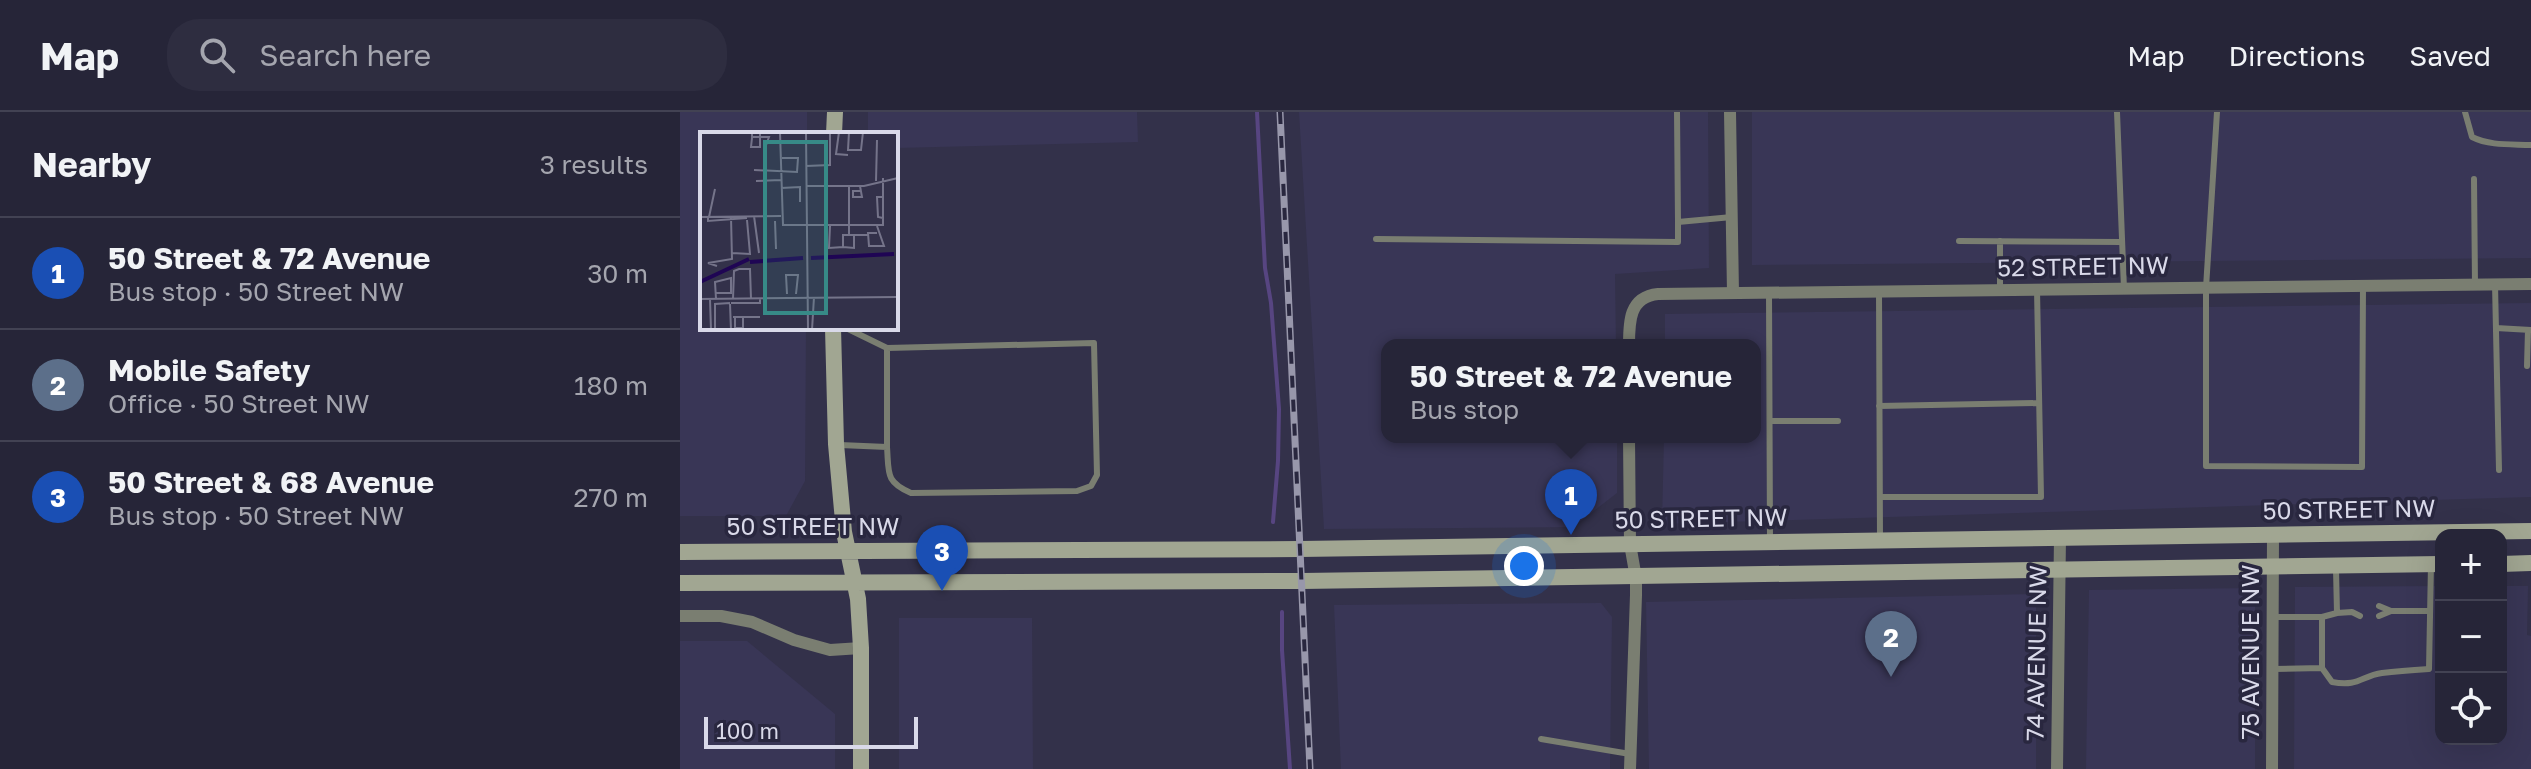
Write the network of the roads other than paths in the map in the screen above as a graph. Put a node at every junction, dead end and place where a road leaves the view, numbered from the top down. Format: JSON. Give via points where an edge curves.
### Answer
{"nodes":[{"id":1,"x":835,"y":112,"type":"edge"},
{"id":2,"x":1677,"y":112,"type":"edge"},
{"id":3,"x":1730,"y":112,"type":"edge"},
{"id":4,"x":2117,"y":112,"type":"edge"},
{"id":5,"x":2217,"y":112,"type":"edge"},
{"id":6,"x":2465,"y":112,"type":"edge"},
{"id":7,"x":834,"y":132,"type":"edge"},
{"id":8,"x":2531,"y":145,"type":"edge"},
{"id":9,"x":2474,"y":179,"type":"dead end"},
{"id":10,"x":1732,"y":217,"type":"junction"},
{"id":11,"x":1678,"y":222,"type":"junction"},
{"id":12,"x":1376,"y":239,"type":"dead end"},
{"id":13,"x":1959,"y":241,"type":"dead end"},
{"id":14,"x":2000,"y":241,"type":"junction"},
{"id":15,"x":2122,"y":242,"type":"junction"},
{"id":16,"x":2495,"y":284,"type":"junction"},
{"id":17,"x":2531,"y":284,"type":"edge"},
{"id":18,"x":2475,"y":285,"type":"junction"},
{"id":19,"x":2363,"y":286,"type":"junction"},
{"id":20,"x":2206,"y":288,"type":"junction"},
{"id":21,"x":2124,"y":289,"type":"junction"},
{"id":22,"x":2000,"y":290,"type":"junction"},
{"id":23,"x":2037,"y":290,"type":"junction"},
{"id":24,"x":1879,"y":291,"type":"junction"},
{"id":25,"x":1733,"y":293,"type":"junction"},
{"id":26,"x":1769,"y":293,"type":"junction"},
{"id":27,"x":2496,"y":328,"type":"junction"},
{"id":28,"x":833,"y":330,"type":"edge"},
{"id":29,"x":850,"y":330,"type":"edge"},
{"id":30,"x":2529,"y":330,"type":"edge"},
{"id":31,"x":1629,"y":339,"type":"edge"},
{"id":32,"x":887,"y":348,"type":"junction"},
{"id":33,"x":2527,"y":366,"type":"dead end"},
{"id":34,"x":2039,"y":403,"type":"junction"},
{"id":35,"x":1879,"y":406,"type":"junction"},
{"id":36,"x":1770,"y":421,"type":"junction"},
{"id":37,"x":1838,"y":421,"type":"dead end"},
{"id":38,"x":1629,"y":443,"type":"edge"},
{"id":39,"x":836,"y":444,"type":"junction"},
{"id":40,"x":887,"y":447,"type":"junction"},
{"id":41,"x":2499,"y":470,"type":"dead end"},
{"id":42,"x":1880,"y":497,"type":"junction"},
{"id":43,"x":2531,"y":531,"type":"edge"},
{"id":44,"x":2273,"y":535,"type":"junction"},
{"id":45,"x":2060,"y":537,"type":"junction"},
{"id":46,"x":1880,"y":540,"type":"junction"},
{"id":47,"x":1770,"y":542,"type":"junction"},
{"id":48,"x":1630,"y":544,"type":"junction"},
{"id":49,"x":847,"y":551,"type":"junction"},
{"id":50,"x":680,"y":552,"type":"edge"},
{"id":51,"x":2531,"y":563,"type":"edge"},
{"id":52,"x":2435,"y":564,"type":"edge"},
{"id":53,"x":2507,"y":564,"type":"edge"},
{"id":54,"x":2275,"y":566,"type":"junction"},
{"id":55,"x":2336,"y":566,"type":"junction"},
{"id":56,"x":2060,"y":570,"type":"junction"},
{"id":57,"x":2435,"y":572,"type":"edge"},
{"id":58,"x":1636,"y":578,"type":"junction"},
{"id":59,"x":854,"y":582,"type":"junction"},
{"id":60,"x":680,"y":583,"type":"edge"},
{"id":61,"x":2379,"y":606,"type":"dead end"},
{"id":62,"x":2360,"y":607,"type":"dead end"},
{"id":63,"x":2391,"y":611,"type":"junction"},
{"id":64,"x":2430,"y":611,"type":"junction"},
{"id":65,"x":2352,"y":612,"type":"junction"},
{"id":66,"x":2337,"y":613,"type":"junction"},
{"id":67,"x":680,"y":616,"type":"edge"},
{"id":68,"x":2360,"y":616,"type":"dead end"},
{"id":69,"x":2379,"y":616,"type":"dead end"},
{"id":70,"x":2274,"y":617,"type":"junction"},
{"id":71,"x":2322,"y":617,"type":"junction"},
{"id":72,"x":861,"y":648,"type":"junction"},
{"id":73,"x":2322,"y":668,"type":"junction"},
{"id":74,"x":2274,"y":669,"type":"junction"},
{"id":75,"x":1541,"y":739,"type":"dead end"},
{"id":76,"x":1630,"y":754,"type":"junction"},
{"id":77,"x":861,"y":769,"type":"edge"},
{"id":78,"x":1630,"y":769,"type":"edge"},
{"id":79,"x":2057,"y":769,"type":"edge"},
{"id":80,"x":2272,"y":769,"type":"edge"}],
"edges":[{"from":1,"to":7,"type":"main road"},
{"from":2,"to":11,"type":"lane"},
{"from":3,"to":10,"type":"street"},
{"from":4,"to":15,"type":"lane"},
{"from":5,"to":20,"type":"lane"},
{"from":6,"to":8,"type":"lane","via":[[2472,137]]},
{"from":9,"to":18,"type":"lane"},
{"from":10,"to":11,"type":"lane"},
{"from":10,"to":25,"type":"street"},
{"from":11,"to":12,"type":"lane","via":[[1678,242]]},
{"from":13,"to":14,"type":"lane"},
{"from":14,"to":15,"type":"lane"},
{"from":14,"to":22,"type":"lane"},
{"from":15,"to":21,"type":"lane"},
{"from":16,"to":17,"type":"street","name":"52 STREET NW"},
{"from":16,"to":18,"type":"street","name":"52 STREET NW"},
{"from":16,"to":27,"type":"lane"},
{"from":18,"to":19,"type":"street","name":"52 STREET NW"},
{"from":19,"to":20,"type":"street","name":"52 STREET NW"},
{"from":19,"to":20,"type":"lane","via":[[2362,467],[2206,466]]},
{"from":20,"to":21,"type":"street","name":"52 STREET NW"},
{"from":21,"to":23,"type":"street","name":"52 STREET NW"},
{"from":22,"to":23,"type":"street","name":"52 STREET NW"},
{"from":22,"to":24,"type":"street","name":"52 STREET NW"},
{"from":23,"to":34,"type":"lane"},
{"from":24,"to":26,"type":"street","name":"52 STREET NW"},
{"from":24,"to":35,"type":"lane"},
{"from":25,"to":26,"type":"street","name":"52 STREET NW"},
{"from":25,"to":31,"type":"street","name":"52 STREET NW","via":[[1652,294],[1638,302],[1630,316]]},
{"from":26,"to":36,"type":"lane"},
{"from":27,"to":30,"type":"lane"},
{"from":27,"to":41,"type":"lane"},
{"from":28,"to":39,"type":"main road"},
{"from":29,"to":32,"type":"lane"},
{"from":30,"to":33,"type":"lane"},
{"from":32,"to":40,"type":"lane"},
{"from":32,"to":40,"type":"lane","via":[[1094,343],[1097,475],[1091,486],[1077,491],[911,493],[889,479]]},
{"from":34,"to":35,"type":"lane"},
{"from":34,"to":42,"type":"lane","via":[[2041,497]]},
{"from":35,"to":42,"type":"lane"},
{"from":36,"to":37,"type":"lane"},
{"from":36,"to":47,"type":"lane"},
{"from":38,"to":48,"type":"street"},
{"from":39,"to":40,"type":"lane"},
{"from":39,"to":49,"type":"main road"},
{"from":42,"to":46,"type":"lane"},
{"from":43,"to":44,"type":"main road","name":"50 STREET NW"},
{"from":44,"to":45,"type":"main road","name":"50 STREET NW"},
{"from":44,"to":54,"type":"street","name":"75 AVENUE NW"},
{"from":45,"to":46,"type":"main road","name":"50 STREET NW"},
{"from":45,"to":56,"type":"street","name":"74 AVENUE NW"},
{"from":46,"to":47,"type":"main road","name":"50 STREET NW"},
{"from":47,"to":48,"type":"main road","name":"50 STREET NW"},
{"from":48,"to":49,"type":"main road","name":"50 STREET NW"},
{"from":48,"to":58,"type":"street"},
{"from":49,"to":50,"type":"main road","name":"50 STREET NW"},
{"from":49,"to":59,"type":"main road"},
{"from":51,"to":53,"type":"main road"},
{"from":52,"to":55,"type":"main road"},
{"from":54,"to":55,"type":"main road"},
{"from":54,"to":56,"type":"main road"},
{"from":54,"to":70,"type":"street","name":"75 AVENUE NW"},
{"from":55,"to":66,"type":"lane"},
{"from":56,"to":58,"type":"main road"},
{"from":56,"to":79,"type":"street","name":"74 AVENUE NW"},
{"from":57,"to":64,"type":"lane"},
{"from":58,"to":59,"type":"main road"},
{"from":58,"to":76,"type":"street"},
{"from":59,"to":60,"type":"main road"},
{"from":59,"to":72,"type":"main road"},
{"from":61,"to":63,"type":"lane"},
{"from":62,"to":65,"type":"lane"},
{"from":63,"to":64,"type":"lane"},
{"from":63,"to":69,"type":"lane"},
{"from":64,"to":73,"type":"lane","via":[[2429,669],[2341,684],[2332,682]]},
{"from":65,"to":66,"type":"lane"},
{"from":65,"to":68,"type":"lane"},
{"from":66,"to":71,"type":"lane"},
{"from":67,"to":72,"type":"street","via":[[752,622],[830,650]]},
{"from":70,"to":71,"type":"lane"},
{"from":70,"to":74,"type":"street","name":"75 AVENUE NW"},
{"from":71,"to":73,"type":"lane"},
{"from":72,"to":77,"type":"main road"},
{"from":73,"to":74,"type":"lane"},
{"from":74,"to":80,"type":"street","name":"75 AVENUE NW"},
{"from":75,"to":76,"type":"lane"},
{"from":76,"to":78,"type":"street"}]}
